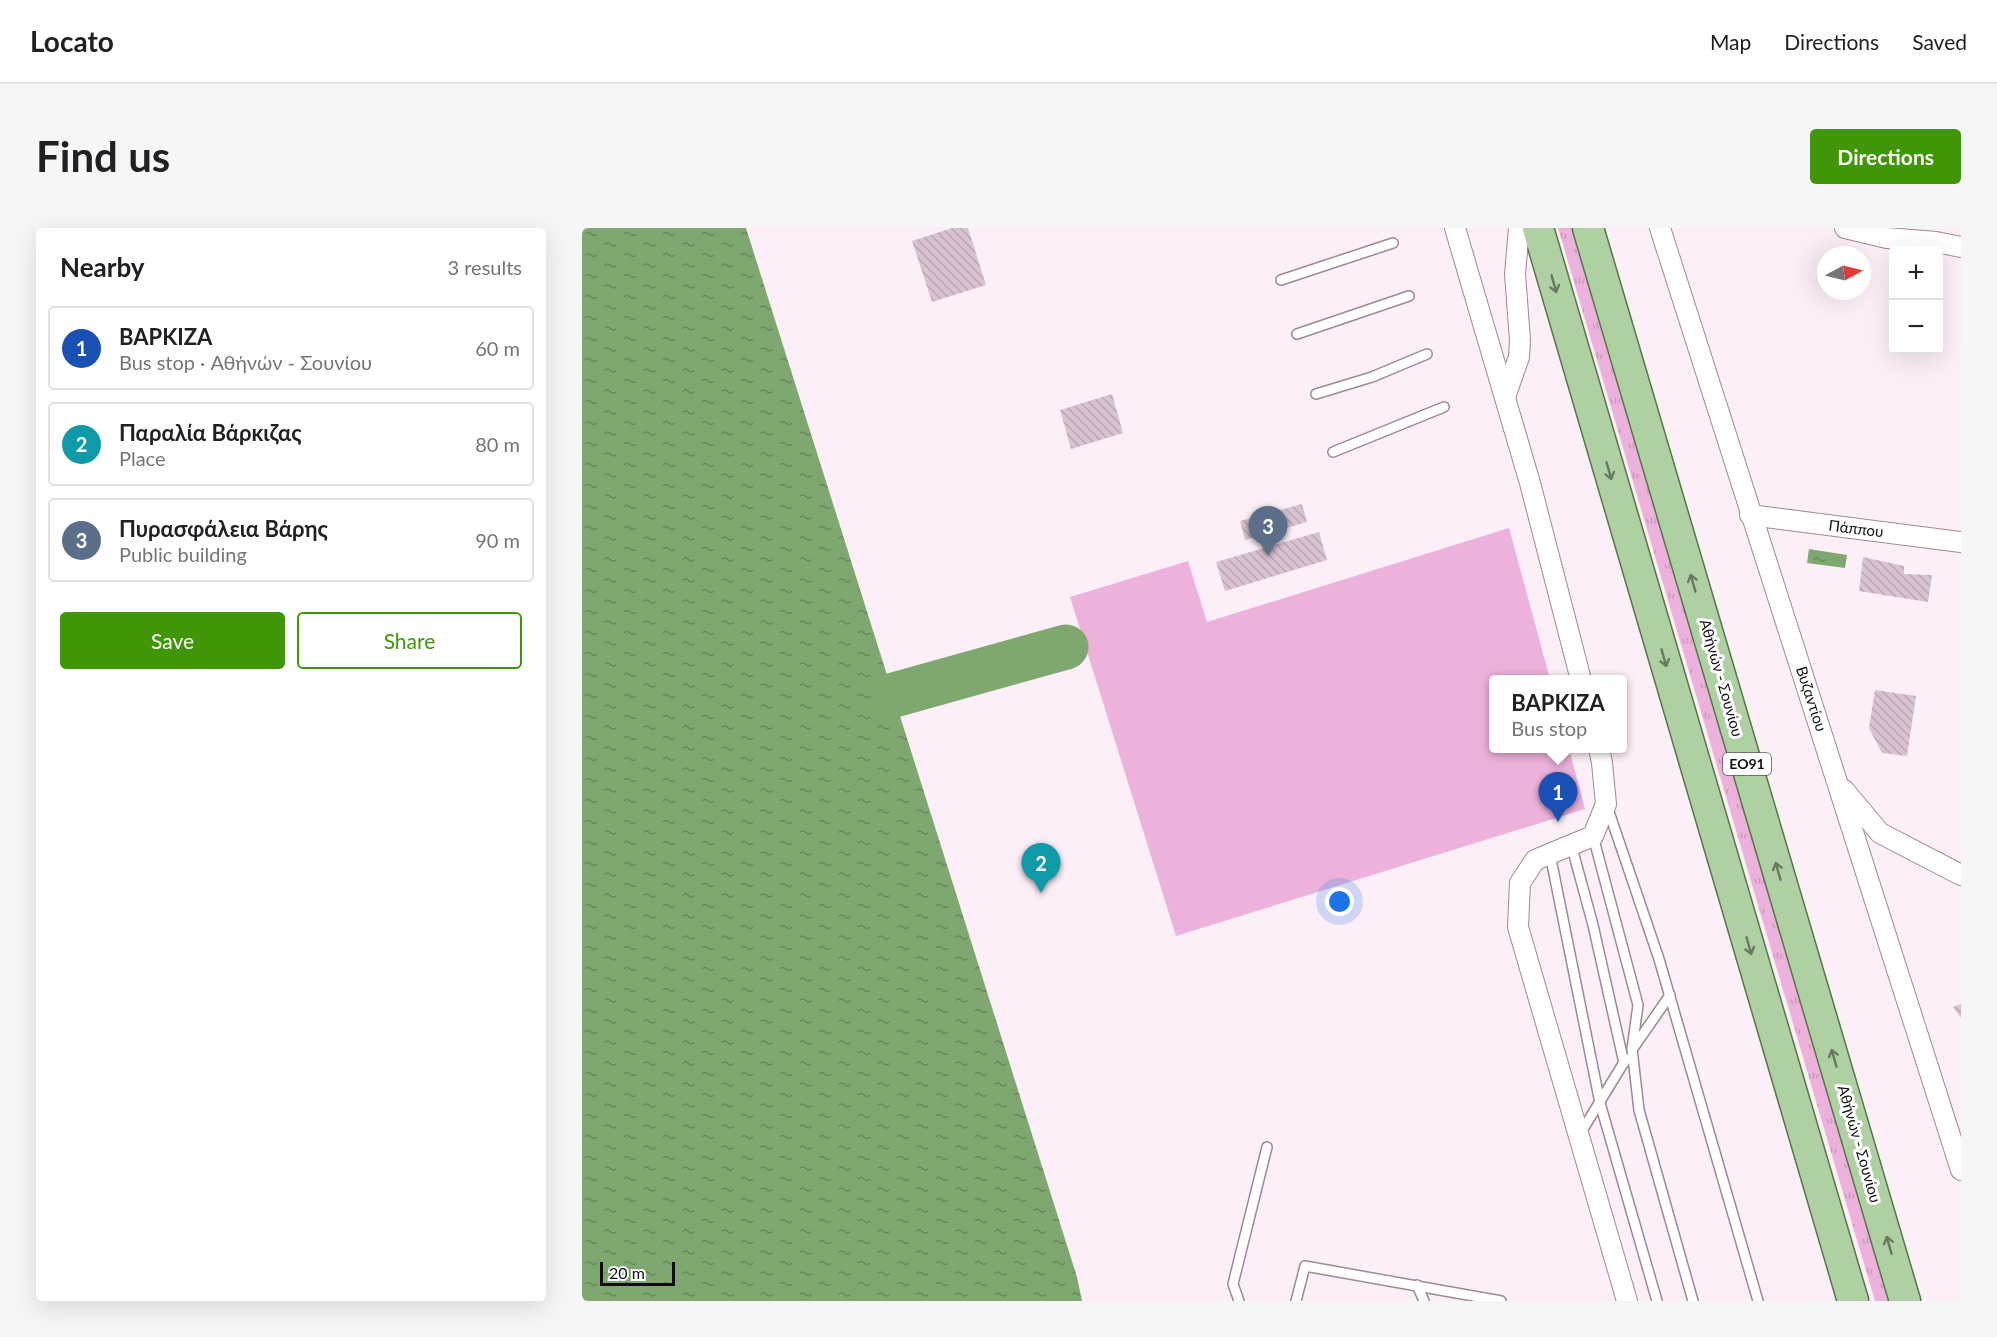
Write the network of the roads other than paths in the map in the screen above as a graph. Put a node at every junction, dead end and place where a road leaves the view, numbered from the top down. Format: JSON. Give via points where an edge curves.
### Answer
{"nodes":[{"id":1,"x":1455,"y":228,"type":"edge"},
{"id":2,"x":1519,"y":228,"type":"edge"},
{"id":3,"x":1538,"y":228,"type":"edge"},
{"id":4,"x":1588,"y":228,"type":"edge"},
{"id":5,"x":1660,"y":228,"type":"edge"},
{"id":6,"x":1845,"y":228,"type":"edge"},
{"id":7,"x":1393,"y":243,"type":"dead end"},
{"id":8,"x":1961,"y":247,"type":"edge"},
{"id":9,"x":1281,"y":280,"type":"dead end"},
{"id":10,"x":1409,"y":296,"type":"dead end"},
{"id":11,"x":1297,"y":334,"type":"dead end"},
{"id":12,"x":1427,"y":354,"type":"dead end"},
{"id":13,"x":1316,"y":394,"type":"dead end"},
{"id":14,"x":1505,"y":398,"type":"junction"},
{"id":15,"x":1444,"y":407,"type":"dead end"},
{"id":16,"x":1333,"y":452,"type":"dead end"},
{"id":17,"x":1750,"y":515,"type":"junction"},
{"id":18,"x":1961,"y":542,"type":"edge"},
{"id":19,"x":1580,"y":675,"type":"edge"},
{"id":20,"x":1600,"y":753,"type":"edge"},
{"id":21,"x":1838,"y":783,"type":"junction"},
{"id":22,"x":1606,"y":804,"type":"junction"},
{"id":23,"x":1593,"y":836,"type":"junction"},
{"id":24,"x":1571,"y":844,"type":"junction"},
{"id":25,"x":1550,"y":854,"type":"junction"},
{"id":26,"x":1961,"y":875,"type":"edge"},
{"id":27,"x":1670,"y":995,"type":"junction"},
{"id":28,"x":1632,"y":1049,"type":"junction"},
{"id":29,"x":1624,"y":1063,"type":"junction"},
{"id":30,"x":1600,"y":1103,"type":"junction"},
{"id":31,"x":1579,"y":1136,"type":"junction"},
{"id":32,"x":1267,"y":1147,"type":"dead end"},
{"id":33,"x":1961,"y":1170,"type":"edge"},
{"id":34,"x":1417,"y":1285,"type":"junction"},
{"id":35,"x":1239,"y":1301,"type":"edge"},
{"id":36,"x":1296,"y":1301,"type":"edge"},
{"id":37,"x":1424,"y":1301,"type":"edge"},
{"id":38,"x":1501,"y":1301,"type":"edge"},
{"id":39,"x":1627,"y":1301,"type":"edge"},
{"id":40,"x":1657,"y":1301,"type":"edge"},
{"id":41,"x":1693,"y":1301,"type":"edge"},
{"id":42,"x":1758,"y":1301,"type":"edge"},
{"id":43,"x":1853,"y":1301,"type":"edge"},
{"id":44,"x":1905,"y":1301,"type":"edge"}],
"edges":[{"from":1,"to":14,"type":"street"},
{"from":2,"to":14,"type":"street","via":[[1515,274],[1519,357]]},
{"from":3,"to":43,"type":"main road","one_way":true},
{"from":44,"to":4,"type":"main road","name":"Αθήνών - Σουνίου","number":"ΕΟ91","one_way":true},
{"from":5,"to":17,"type":"street","name":"Βυζαντίου"},
{"from":6,"to":8,"type":"street","via":[[1887,238]]},
{"from":7,"to":9,"type":"lane"},
{"from":10,"to":11,"type":"lane"},
{"from":12,"to":13,"type":"lane"},
{"from":14,"to":19,"type":"street"},
{"from":15,"to":16,"type":"lane"},
{"from":17,"to":18,"type":"street","name":"Πάππου"},
{"from":17,"to":21,"type":"street","name":"Βυζαντίου"},
{"from":20,"to":22,"type":"street"},
{"from":21,"to":26,"type":"street","via":[[1880,833]]},
{"from":21,"to":33,"type":"street","name":"Βυζαντίου"},
{"from":22,"to":23,"type":"street"},
{"from":22,"to":27,"type":"lane"},
{"from":23,"to":24,"type":"street"},
{"from":23,"to":28,"type":"lane","via":[[1638,1005]]},
{"from":24,"to":25,"type":"street"},
{"from":24,"to":29,"type":"lane"},
{"from":25,"to":30,"type":"lane"},
{"from":25,"to":31,"type":"street","via":[[1535,860],[1520,883],[1518,927]]},
{"from":27,"to":28,"type":"lane"},
{"from":27,"to":42,"type":"lane"},
{"from":28,"to":29,"type":"lane"},
{"from":28,"to":41,"type":"lane","via":[[1639,1110]]},
{"from":29,"to":30,"type":"lane"},
{"from":30,"to":31,"type":"lane"},
{"from":30,"to":40,"type":"lane"},
{"from":31,"to":39,"type":"street"},
{"from":32,"to":35,"type":"lane","via":[[1233,1284]]},
{"from":34,"to":36,"type":"lane","via":[[1305,1266]]},
{"from":34,"to":37,"type":"lane"},
{"from":34,"to":38,"type":"lane"}]}
